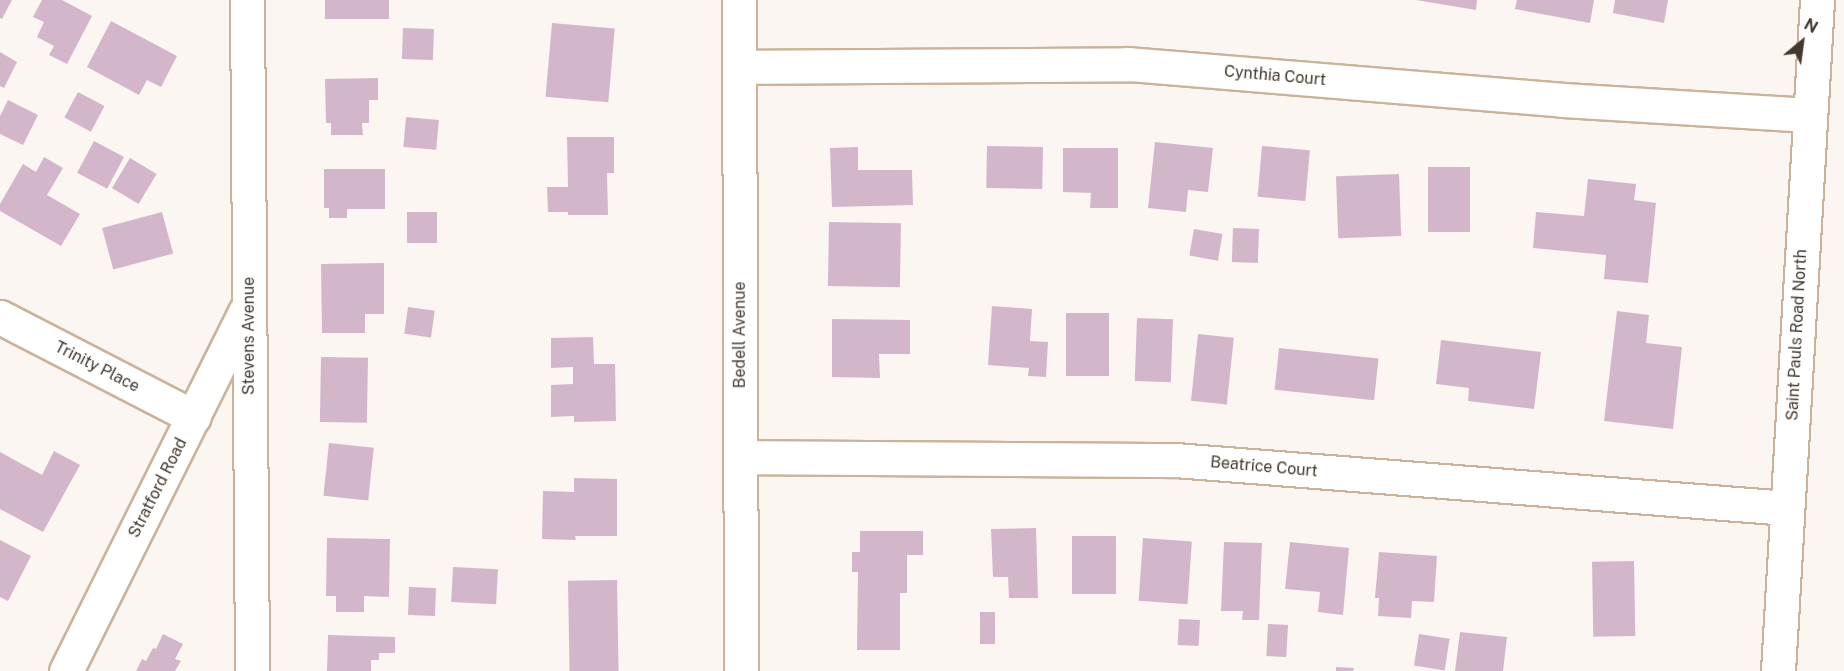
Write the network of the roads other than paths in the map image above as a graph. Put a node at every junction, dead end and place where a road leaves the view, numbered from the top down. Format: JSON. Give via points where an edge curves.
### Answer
{"nodes":[{"id":1,"x":247,"y":0,"type":"edge"},
{"id":2,"x":738,"y":0,"type":"edge"},
{"id":3,"x":1817,"y":0,"type":"edge"},
{"id":4,"x":739,"y":67,"type":"junction"},
{"id":5,"x":1810,"y":115,"type":"junction"},
{"id":6,"x":249,"y":305,"type":"junction"},
{"id":7,"x":0,"y":317,"type":"edge"},
{"id":8,"x":194,"y":417,"type":"junction"},
{"id":9,"x":740,"y":457,"type":"junction"},
{"id":10,"x":1787,"y":508,"type":"junction"},
{"id":11,"x":66,"y":671,"type":"edge"},
{"id":12,"x":252,"y":671,"type":"edge"},
{"id":13,"x":741,"y":671,"type":"edge"},
{"id":14,"x":1778,"y":671,"type":"edge"}],
"edges":[{"from":1,"to":6,"type":"street","name":"Stevens Avenue"},
{"from":2,"to":4,"type":"street","name":"Bedell Avenue"},
{"from":3,"to":5,"type":"street","name":"Saint Pauls Road North"},
{"from":4,"to":5,"type":"street","name":"Cynthia Court","via":[[1128,64],[1563,100]]},
{"from":4,"to":9,"type":"street","name":"Bedell Avenue"},
{"from":5,"to":10,"type":"street","name":"Saint Pauls Road North"},
{"from":6,"to":8,"type":"street","name":"Stratford Road"},
{"from":6,"to":12,"type":"street","name":"Stevens Avenue"},
{"from":7,"to":8,"type":"street","name":"Trinity Place"},
{"from":8,"to":11,"type":"street","name":"Stratford Road"},
{"from":9,"to":10,"type":"street","name":"Beatrice Court","via":[[1175,460]]},
{"from":9,"to":13,"type":"street","name":"Bedell Avenue"},
{"from":10,"to":14,"type":"street","name":"Saint Pauls Road North"}]}
